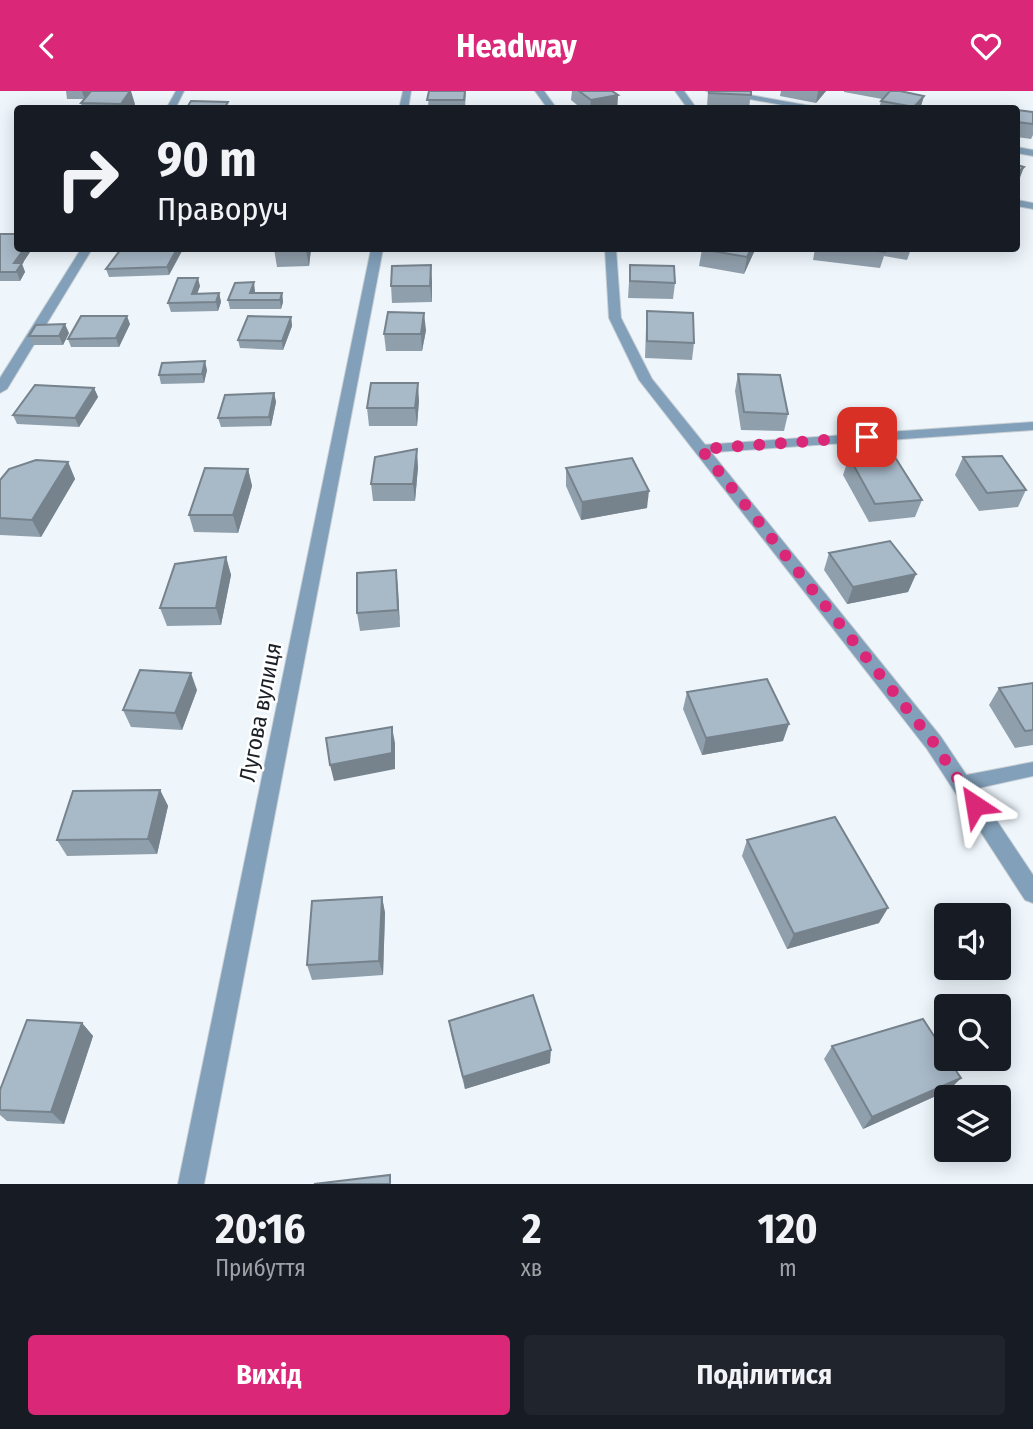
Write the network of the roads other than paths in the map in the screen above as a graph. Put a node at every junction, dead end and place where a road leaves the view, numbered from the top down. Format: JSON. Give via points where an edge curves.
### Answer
{"nodes":[{"id":1,"x":539,"y":91,"type":"edge"},
{"id":2,"x":679,"y":91,"type":"edge"},
{"id":3,"x":710,"y":91,"type":"edge"},
{"id":4,"x":550,"y":105,"type":"edge"},
{"id":5,"x":690,"y":105,"type":"edge"},
{"id":6,"x":799,"y":105,"type":"edge"},
{"id":7,"x":84,"y":252,"type":"edge"},
{"id":8,"x":376,"y":252,"type":"edge"},
{"id":9,"x":610,"y":252,"type":"edge"},
{"id":10,"x":0,"y":389,"type":"edge"},
{"id":11,"x":1033,"y":426,"type":"edge"},
{"id":12,"x":701,"y":449,"type":"junction"},
{"id":13,"x":1033,"y":769,"type":"edge"},
{"id":14,"x":961,"y":783,"type":"junction"},
{"id":15,"x":1033,"y":893,"type":"edge"},
{"id":16,"x":191,"y":1184,"type":"edge"}],
"edges":[{"from":1,"to":4,"type":"street"},
{"from":2,"to":5,"type":"street"},
{"from":3,"to":6,"type":"street"},
{"from":7,"to":10,"type":"street"},
{"from":8,"to":16,"type":"street","name":"Лугова вулиця"},
{"from":9,"to":12,"type":"street","via":[[615,319],[646,380]]},
{"from":11,"to":12,"type":"lane"},
{"from":12,"to":14,"type":"street"},
{"from":13,"to":14,"type":"lane"},
{"from":14,"to":15,"type":"street"}]}
